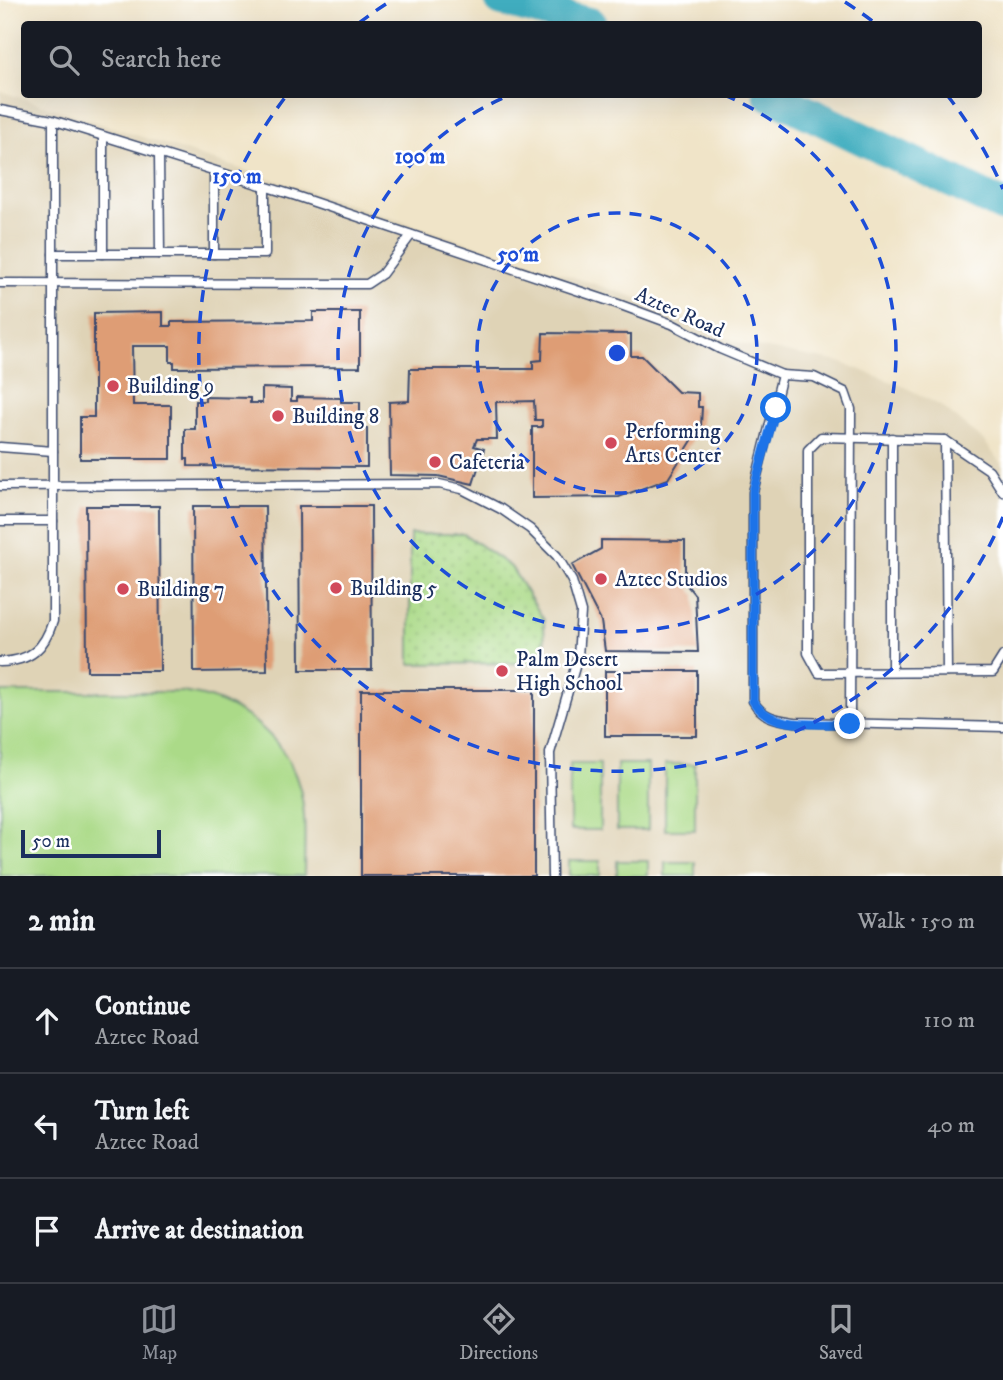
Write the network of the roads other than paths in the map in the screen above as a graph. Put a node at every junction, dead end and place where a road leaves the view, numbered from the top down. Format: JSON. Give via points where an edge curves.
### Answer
{"nodes":[{"id":1,"x":0,"y":110,"type":"edge"},
{"id":2,"x":53,"y":121,"type":"junction"},
{"id":3,"x":103,"y":136,"type":"junction"},
{"id":4,"x":159,"y":154,"type":"junction"},
{"id":5,"x":214,"y":171,"type":"junction"},
{"id":6,"x":265,"y":187,"type":"junction"},
{"id":7,"x":411,"y":235,"type":"junction"},
{"id":8,"x":53,"y":254,"type":"junction"},
{"id":9,"x":103,"y":254,"type":"junction"},
{"id":10,"x":160,"y":254,"type":"junction"},
{"id":11,"x":214,"y":254,"type":"junction"},
{"id":12,"x":0,"y":283,"type":"edge"},
{"id":13,"x":53,"y":283,"type":"junction"},
{"id":14,"x":782,"y":374,"type":"junction"},
{"id":15,"x":851,"y":437,"type":"junction"},
{"id":16,"x":892,"y":438,"type":"junction"},
{"id":17,"x":945,"y":440,"type":"junction"},
{"id":18,"x":0,"y":447,"type":"edge"},
{"id":19,"x":53,"y":451,"type":"junction"},
{"id":20,"x":0,"y":486,"type":"edge"},
{"id":21,"x":53,"y":486,"type":"junction"},
{"id":22,"x":1003,"y":492,"type":"edge"},
{"id":23,"x":0,"y":521,"type":"edge"},
{"id":24,"x":53,"y":521,"type":"junction"},
{"id":25,"x":1003,"y":656,"type":"edge"},
{"id":26,"x":0,"y":662,"type":"edge"},
{"id":27,"x":892,"y":672,"type":"junction"},
{"id":28,"x":947,"y":672,"type":"junction"},
{"id":29,"x":850,"y":673,"type":"junction"},
{"id":30,"x":850,"y":724,"type":"junction"},
{"id":31,"x":1003,"y":727,"type":"edge"},
{"id":32,"x":552,"y":876,"type":"edge"}],
"edges":[{"from":1,"to":2,"type":"lane","name":"Aztec Road"},
{"from":2,"to":3,"type":"lane","name":"Aztec Road"},
{"from":2,"to":8,"type":"lane"},
{"from":3,"to":4,"type":"lane","name":"Aztec Road"},
{"from":3,"to":9,"type":"lane"},
{"from":4,"to":5,"type":"lane","name":"Aztec Road"},
{"from":4,"to":10,"type":"lane"},
{"from":5,"to":6,"type":"lane","name":"Aztec Road"},
{"from":5,"to":11,"type":"lane"},
{"from":6,"to":7,"type":"lane","name":"Aztec Road"},
{"from":6,"to":11,"type":"lane","via":[[265,254]]},
{"from":7,"to":13,"type":"lane","via":[[382,275],[367,284]]},
{"from":7,"to":14,"type":"lane","name":"Aztec Road","via":[[673,324]]},
{"from":8,"to":9,"type":"lane"},
{"from":8,"to":13,"type":"lane"},
{"from":9,"to":10,"type":"lane"},
{"from":10,"to":11,"type":"lane"},
{"from":12,"to":13,"type":"lane"},
{"from":13,"to":19,"type":"lane"},
{"from":14,"to":15,"type":"lane","name":"Aztec Road","via":[[814,377],[845,391]]},
{"from":14,"to":30,"type":"lane","via":[[753,492],[753,701],[768,718]]},
{"from":15,"to":16,"type":"lane"},
{"from":15,"to":29,"type":"lane"},
{"from":15,"to":29,"type":"lane","via":[[821,437],[808,450],[807,493],[808,653],[819,673]]},
{"from":16,"to":17,"type":"lane"},
{"from":16,"to":27,"type":"lane"},
{"from":17,"to":22,"type":"lane","via":[[989,470]]},
{"from":17,"to":28,"type":"lane"},
{"from":18,"to":19,"type":"lane"},
{"from":19,"to":21,"type":"lane"},
{"from":20,"to":21,"type":"lane"},
{"from":21,"to":24,"type":"lane"},
{"from":21,"to":32,"type":"lane","via":[[439,484],[462,489],[530,529],[572,581],[581,612],[578,657],[550,753]]},
{"from":23,"to":24,"type":"lane"},
{"from":24,"to":26,"type":"lane","via":[[53,621],[47,640],[26,658]]},
{"from":25,"to":28,"type":"lane","via":[[993,672]]},
{"from":27,"to":28,"type":"lane"},
{"from":27,"to":29,"type":"lane"},
{"from":29,"to":30,"type":"lane"},
{"from":30,"to":31,"type":"lane"}]}
